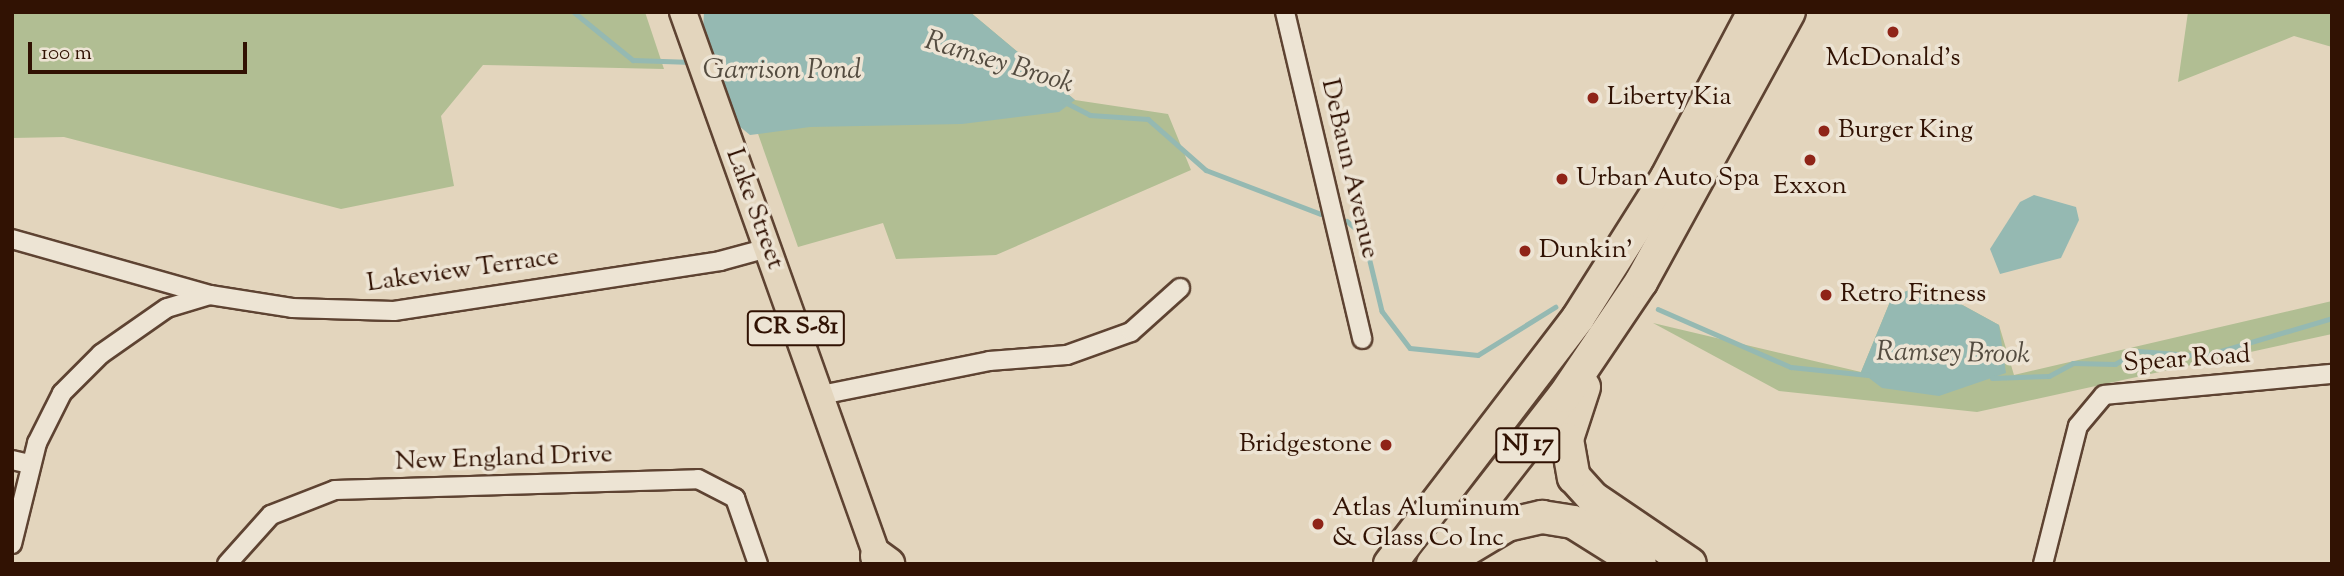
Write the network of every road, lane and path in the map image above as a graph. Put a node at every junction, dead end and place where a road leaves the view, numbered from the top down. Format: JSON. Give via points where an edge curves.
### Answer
{"nodes":[{"id":1,"x":683,"y":12,"type":"edge"},
{"id":2,"x":1285,"y":12,"type":"edge"},
{"id":3,"x":1754,"y":12,"type":"edge"},
{"id":4,"x":1789,"y":12,"type":"edge"},
{"id":5,"x":12,"y":239,"type":"edge"},
{"id":6,"x":768,"y":248,"type":"junction"},
{"id":7,"x":1180,"y":288,"type":"dead end"},
{"id":8,"x":210,"y":295,"type":"junction"},
{"id":9,"x":1615,"y":321,"type":"junction"},
{"id":10,"x":1362,"y":339,"type":"dead end"},
{"id":11,"x":2332,"y":374,"type":"edge"},
{"id":12,"x":821,"y":395,"type":"junction"},
{"id":13,"x":12,"y":460,"type":"edge"},
{"id":14,"x":30,"y":464,"type":"junction"},
{"id":15,"x":12,"y":544,"type":"edge"},
{"id":16,"x":882,"y":561,"type":"edge"},
{"id":17,"x":227,"y":564,"type":"edge"},
{"id":18,"x":758,"y":564,"type":"edge"},
{"id":19,"x":1390,"y":564,"type":"edge"},
{"id":20,"x":1433,"y":564,"type":"edge"},
{"id":21,"x":1443,"y":564,"type":"edge"},
{"id":22,"x":1640,"y":564,"type":"edge"},
{"id":23,"x":1690,"y":564,"type":"edge"},
{"id":24,"x":2043,"y":564,"type":"edge"}],
"edges":[{"from":1,"to":6,"type":"main road","name":"Lake Street","number":"CR S-81"},
{"from":2,"to":10,"type":"street","name":"DeBaun Avenue"},
{"from":3,"to":19,"type":"highway","number":"NJ 17","via":[[1667,177],[1578,318]]},
{"from":4,"to":9,"type":"highway","number":"NJ 17","via":[[1695,193]]},
{"from":5,"to":8,"type":"street","name":"Lakeview Terrace"},
{"from":6,"to":8,"type":"street","name":"Lakeview Terrace","via":[[720,261],[394,311],[292,308]]},
{"from":6,"to":12,"type":"main road","name":"Lake Street","number":"CR S-81"},
{"from":7,"to":12,"type":"street","via":[[1131,332],[1067,355],[989,361]]},
{"from":8,"to":14,"type":"street","via":[[146,320],[78,375],[46,417]]},
{"from":9,"to":20,"type":"highway","number":"NJ 17"},
{"from":9,"to":23,"type":"highway","via":[[1570,419],[1570,468],[1593,498]]},
{"from":11,"to":24,"type":"street","name":"Spear Road","via":[[2104,395],[2078,426]]},
{"from":12,"to":16,"type":"main road","name":"Lake Street","number":"CR S-81"},
{"from":13,"to":14,"type":"street"},
{"from":14,"to":15,"type":"street"},
{"from":17,"to":18,"type":"street","name":"New England Drive","via":[[271,514],[335,490],[698,479],[735,498]]},
{"from":21,"to":22,"type":"highway","via":[[1507,525],[1542,517],[1573,522]]}]}
